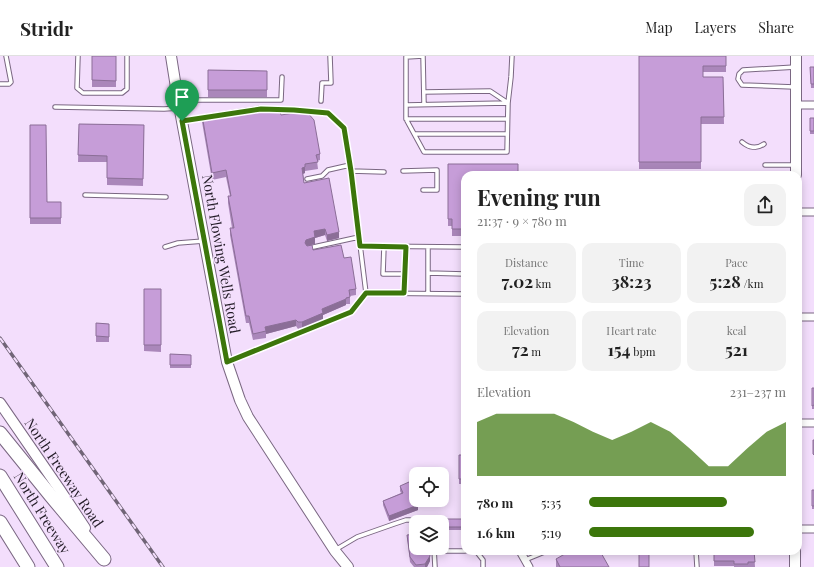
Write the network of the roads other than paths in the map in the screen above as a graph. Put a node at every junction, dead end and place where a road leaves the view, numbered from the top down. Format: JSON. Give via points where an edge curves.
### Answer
{"nodes":[{"id":1,"x":6,"y":56,"type":"edge"},
{"id":2,"x":78,"y":56,"type":"edge"},
{"id":3,"x":127,"y":56,"type":"edge"},
{"id":4,"x":171,"y":56,"type":"edge"},
{"id":5,"x":330,"y":56,"type":"edge"},
{"id":6,"x":423,"y":56,"type":"edge"},
{"id":7,"x":512,"y":56,"type":"edge"},
{"id":8,"x":796,"y":56,"type":"edge"},
{"id":9,"x":796,"y":67,"type":"junction"},
{"id":10,"x":282,"y":77,"type":"dead end"},
{"id":11,"x":0,"y":84,"type":"edge"},
{"id":12,"x":796,"y":87,"type":"junction"},
{"id":13,"x":424,"y":92,"type":"junction"},
{"id":14,"x":321,"y":101,"type":"dead end"},
{"id":15,"x":508,"y":103,"type":"junction"},
{"id":16,"x":179,"y":104,"type":"junction"},
{"id":17,"x":424,"y":104,"type":"junction"},
{"id":18,"x":406,"y":105,"type":"junction"},
{"id":19,"x":796,"y":105,"type":"junction"},
{"id":20,"x":814,"y":105,"type":"edge"},
{"id":21,"x":56,"y":107,"type":"dead end"},
{"id":22,"x":254,"y":110,"type":"edge"},
{"id":23,"x":210,"y":117,"type":"edge"},
{"id":24,"x":406,"y":119,"type":"junction"},
{"id":25,"x":507,"y":119,"type":"junction"},
{"id":26,"x":182,"y":121,"type":"junction"},
{"id":27,"x":415,"y":134,"type":"junction"},
{"id":28,"x":507,"y":134,"type":"junction"},
{"id":29,"x":742,"y":142,"type":"dead end"},
{"id":30,"x":764,"y":144,"type":"dead end"},
{"id":31,"x":350,"y":165,"type":"junction"},
{"id":32,"x":765,"y":165,"type":"dead end"},
{"id":33,"x":796,"y":170,"type":"edge"},
{"id":34,"x":351,"y":171,"type":"junction"},
{"id":35,"x":403,"y":171,"type":"dead end"},
{"id":36,"x":384,"y":172,"type":"dead end"},
{"id":37,"x":307,"y":178,"type":"dead end"},
{"id":38,"x":423,"y":190,"type":"dead end"},
{"id":39,"x":85,"y":195,"type":"dead end"},
{"id":40,"x":166,"y":197,"type":"dead end"},
{"id":41,"x":802,"y":212,"type":"edge"},
{"id":42,"x":814,"y":212,"type":"edge"},
{"id":43,"x":359,"y":237,"type":"junction"},
{"id":44,"x":205,"y":240,"type":"junction"},
{"id":45,"x":360,"y":246,"type":"junction"},
{"id":46,"x":384,"y":246,"type":"junction"},
{"id":47,"x":165,"y":247,"type":"dead end"},
{"id":48,"x":406,"y":247,"type":"junction"},
{"id":49,"x":428,"y":247,"type":"junction"},
{"id":50,"x":461,"y":247,"type":"edge"},
{"id":51,"x":308,"y":249,"type":"edge"},
{"id":52,"x":428,"y":273,"type":"junction"},
{"id":53,"x":405,"y":274,"type":"junction"},
{"id":54,"x":461,"y":274,"type":"edge"},
{"id":55,"x":366,"y":293,"type":"junction"},
{"id":56,"x":404,"y":293,"type":"junction"},
{"id":57,"x":428,"y":293,"type":"junction"},
{"id":58,"x":461,"y":294,"type":"edge"},
{"id":59,"x":814,"y":317,"type":"edge"},
{"id":60,"x":802,"y":318,"type":"edge"},
{"id":61,"x":227,"y":362,"type":"junction"},
{"id":62,"x":0,"y":403,"type":"edge"},
{"id":63,"x":802,"y":423,"type":"edge"},
{"id":64,"x":814,"y":423,"type":"edge"},
{"id":65,"x":0,"y":433,"type":"edge"},
{"id":66,"x":0,"y":476,"type":"edge"},
{"id":67,"x":409,"y":520,"type":"edge"},
{"id":68,"x":0,"y":522,"type":"edge"},
{"id":69,"x":802,"y":529,"type":"edge"},
{"id":70,"x":814,"y":529,"type":"edge"},
{"id":71,"x":449,"y":550,"type":"edge"},
{"id":72,"x":334,"y":551,"type":"junction"},
{"id":73,"x":461,"y":551,"type":"edge"},
{"id":74,"x":434,"y":555,"type":"edge"},
{"id":75,"x":478,"y":555,"type":"edge"},
{"id":76,"x":522,"y":555,"type":"edge"},
{"id":77,"x":541,"y":555,"type":"edge"},
{"id":78,"x":696,"y":555,"type":"edge"},
{"id":79,"x":795,"y":555,"type":"edge"},
{"id":80,"x":104,"y":559,"type":"joint"},
{"id":81,"x":527,"y":564,"type":"edge"},
{"id":82,"x":28,"y":567,"type":"edge"},
{"id":83,"x":57,"y":567,"type":"edge"},
{"id":84,"x":348,"y":567,"type":"edge"},
{"id":85,"x":435,"y":567,"type":"edge"},
{"id":86,"x":483,"y":567,"type":"edge"},
{"id":87,"x":697,"y":567,"type":"edge"},
{"id":88,"x":795,"y":567,"type":"edge"}],
"edges":[{"from":1,"to":11,"type":"lane","via":[[11,82]]},
{"from":2,"to":3,"type":"lane","via":[[77,88],[83,93],[122,93],[127,89]]},
{"from":4,"to":16,"type":"street","name":"North Flowing Wells Road"},
{"from":5,"to":14,"type":"lane","via":[[331,83],[322,83]]},
{"from":6,"to":13,"type":"lane"},
{"from":6,"to":18,"type":"lane","via":[[406,57]]},
{"from":7,"to":15,"type":"lane"},
{"from":8,"to":9,"type":"street"},
{"from":9,"to":12,"type":"street"},
{"from":9,"to":12,"type":"lane","via":[[743,70],[738,79],[742,85]]},
{"from":10,"to":16,"type":"lane","via":[[281,100]]},
{"from":12,"to":19,"type":"street"},
{"from":13,"to":15,"type":"lane","via":[[490,91]]},
{"from":13,"to":17,"type":"lane"},
{"from":15,"to":17,"type":"lane"},
{"from":15,"to":25,"type":"lane"},
{"from":16,"to":21,"type":"lane","via":[[164,109]]},
{"from":16,"to":26,"type":"street","name":"North Flowing Wells Road"},
{"from":17,"to":18,"type":"lane"},
{"from":18,"to":24,"type":"lane"},
{"from":19,"to":20,"type":"street"},
{"from":19,"to":33,"type":"street"},
{"from":22,"to":31,"type":"lane","via":[[328,113],[344,128]]},
{"from":23,"to":26,"type":"lane"},
{"from":24,"to":25,"type":"lane"},
{"from":24,"to":27,"type":"lane"},
{"from":25,"to":28,"type":"lane"},
{"from":26,"to":44,"type":"street","name":"North Flowing Wells Road"},
{"from":27,"to":28,"type":"lane"},
{"from":27,"to":28,"type":"lane","via":[[424,152],[507,152]]},
{"from":29,"to":30,"type":"lane","via":[[748,147]]},
{"from":31,"to":34,"type":"lane"},
{"from":31,"to":37,"type":"lane","via":[[328,170],[322,176]]},
{"from":32,"to":33,"type":"lane"},
{"from":34,"to":36,"type":"lane"},
{"from":34,"to":43,"type":"lane"},
{"from":35,"to":38,"type":"lane","via":[[437,170],[437,190]]},
{"from":39,"to":40,"type":"lane"},
{"from":41,"to":42,"type":"street"},
{"from":43,"to":45,"type":"lane"},
{"from":43,"to":51,"type":"lane"},
{"from":44,"to":47,"type":"lane"},
{"from":44,"to":61,"type":"street","name":"North Flowing Wells Road"},
{"from":45,"to":46,"type":"lane"},
{"from":45,"to":55,"type":"lane"},
{"from":46,"to":48,"type":"lane"},
{"from":46,"to":53,"type":"lane","via":[[383,274]]},
{"from":48,"to":49,"type":"lane"},
{"from":48,"to":53,"type":"lane"},
{"from":49,"to":50,"type":"lane"},
{"from":49,"to":52,"type":"lane"},
{"from":52,"to":54,"type":"lane"},
{"from":52,"to":57,"type":"lane"},
{"from":53,"to":56,"type":"lane"},
{"from":55,"to":56,"type":"lane"},
{"from":55,"to":61,"type":"lane","via":[[351,312]]},
{"from":56,"to":57,"type":"lane"},
{"from":57,"to":58,"type":"lane"},
{"from":59,"to":60,"type":"street"},
{"from":61,"to":72,"type":"street","name":"North Flowing Wells Road","via":[[248,417]]},
{"from":62,"to":80,"type":"street","name":"North Freeway Road"},
{"from":63,"to":64,"type":"street"},
{"from":65,"to":80,"type":"highway"},
{"from":66,"to":83,"type":"highway","name":"North Freeway"},
{"from":67,"to":72,"type":"lane","via":[[357,537]]},
{"from":68,"to":82,"type":"highway"},
{"from":69,"to":70,"type":"street"},
{"from":71,"to":73,"type":"lane"},
{"from":72,"to":84,"type":"street","name":"North Flowing Wells Road"},
{"from":74,"to":85,"type":"lane"},
{"from":75,"to":86,"type":"lane","via":[[483,560]]},
{"from":76,"to":81,"type":"street"},
{"from":77,"to":81,"type":"lane"},
{"from":78,"to":87,"type":"lane"},
{"from":79,"to":88,"type":"street"}]}
